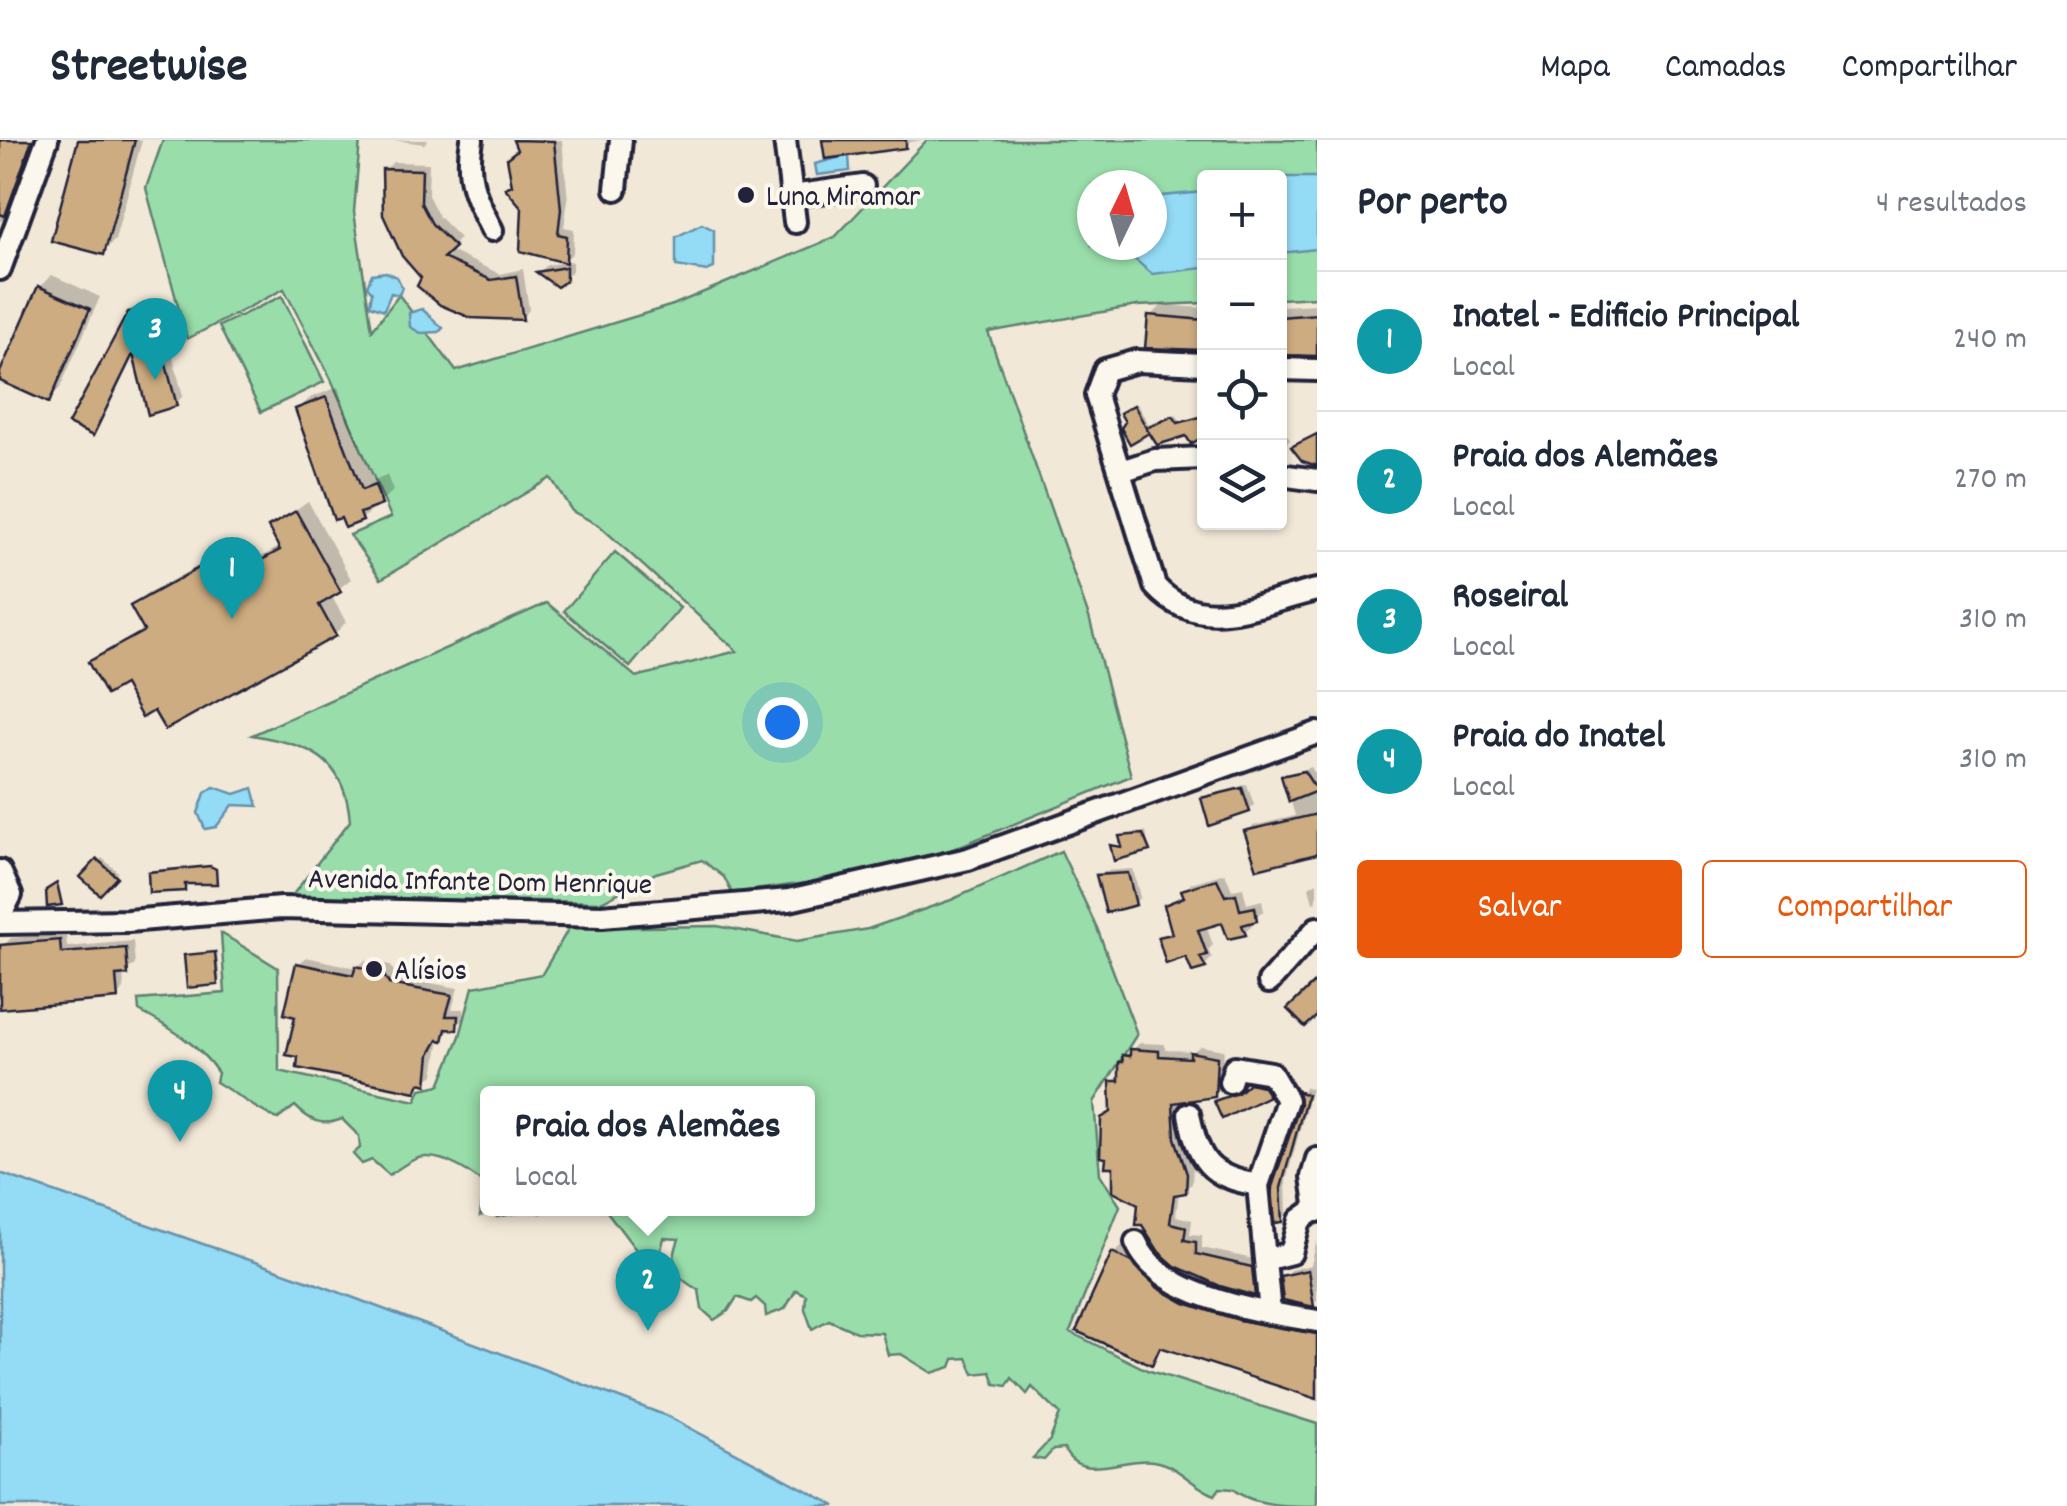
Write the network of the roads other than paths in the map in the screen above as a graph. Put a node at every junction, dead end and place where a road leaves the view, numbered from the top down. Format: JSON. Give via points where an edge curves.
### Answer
{"nodes":[{"id":1,"x":47,"y":140,"type":"edge"},
{"id":2,"x":472,"y":140,"type":"edge"},
{"id":3,"x":621,"y":140,"type":"edge"},
{"id":4,"x":785,"y":140,"type":"edge"},
{"id":5,"x":863,"y":186,"type":"dead end"},
{"id":6,"x":616,"y":190,"type":"dead end"},
{"id":7,"x":792,"y":196,"type":"junction"},
{"id":8,"x":795,"y":222,"type":"dead end"},
{"id":9,"x":492,"y":230,"type":"dead end"},
{"id":10,"x":0,"y":269,"type":"edge"},
{"id":11,"x":1197,"y":364,"type":"edge"},
{"id":12,"x":1287,"y":368,"type":"edge"},
{"id":13,"x":1317,"y":370,"type":"edge"},
{"id":14,"x":1197,"y":458,"type":"edge"},
{"id":15,"x":1121,"y":471,"type":"junction"},
{"id":16,"x":1287,"y":475,"type":"edge"},
{"id":17,"x":1317,"y":480,"type":"edge"},
{"id":18,"x":1317,"y":590,"type":"edge"},
{"id":19,"x":1317,"y":733,"type":"edge"},
{"id":20,"x":0,"y":872,"type":"edge"},
{"id":21,"x":3,"y":915,"type":"edge"},
{"id":22,"x":1317,"y":928,"type":"edge"},
{"id":23,"x":1269,"y":982,"type":"dead end"},
{"id":24,"x":1230,"y":1082,"type":"dead end"},
{"id":25,"x":1189,"y":1114,"type":"dead end"},
{"id":26,"x":1317,"y":1159,"type":"edge"},
{"id":27,"x":1258,"y":1185,"type":"junction"},
{"id":28,"x":1315,"y":1211,"type":"edge"},
{"id":29,"x":1136,"y":1242,"type":"dead end"},
{"id":30,"x":1268,"y":1259,"type":"junction"},
{"id":31,"x":1270,"y":1313,"type":"junction"},
{"id":32,"x":1317,"y":1320,"type":"edge"}],
"edges":[{"from":1,"to":10,"type":"street"},
{"from":2,"to":9,"type":"street","via":[[466,166]]},
{"from":3,"to":6,"type":"street"},
{"from":4,"to":7,"type":"street"},
{"from":5,"to":7,"type":"street"},
{"from":7,"to":8,"type":"street"},
{"from":11,"to":15,"type":"street","via":[[1136,361],[1105,370],[1096,395]]},
{"from":12,"to":13,"type":"street"},
{"from":14,"to":15,"type":"street","via":[[1155,460]]},
{"from":15,"to":18,"type":"street","via":[[1154,586],[1174,607],[1212,616]]},
{"from":16,"to":17,"type":"street"},
{"from":19,"to":21,"type":"street","name":"Avenida Infante Dom Henrique","via":[[1010,846],[789,900],[602,916],[281,908],[36,924]]},
{"from":20,"to":21,"type":"street","via":[[9,886]]},
{"from":22,"to":23,"type":"street"},
{"from":24,"to":27,"type":"street","via":[[1235,1067],[1271,1073],[1287,1100]]},
{"from":25,"to":27,"type":"street","via":[[1194,1142],[1208,1165],[1225,1180]]},
{"from":26,"to":28,"type":"street"},
{"from":27,"to":30,"type":"street"},
{"from":28,"to":30,"type":"street","via":[[1300,1220],[1291,1253]]},
{"from":29,"to":31,"type":"street","via":[[1162,1271],[1208,1298]]},
{"from":30,"to":31,"type":"street"},
{"from":31,"to":32,"type":"street"}]}
